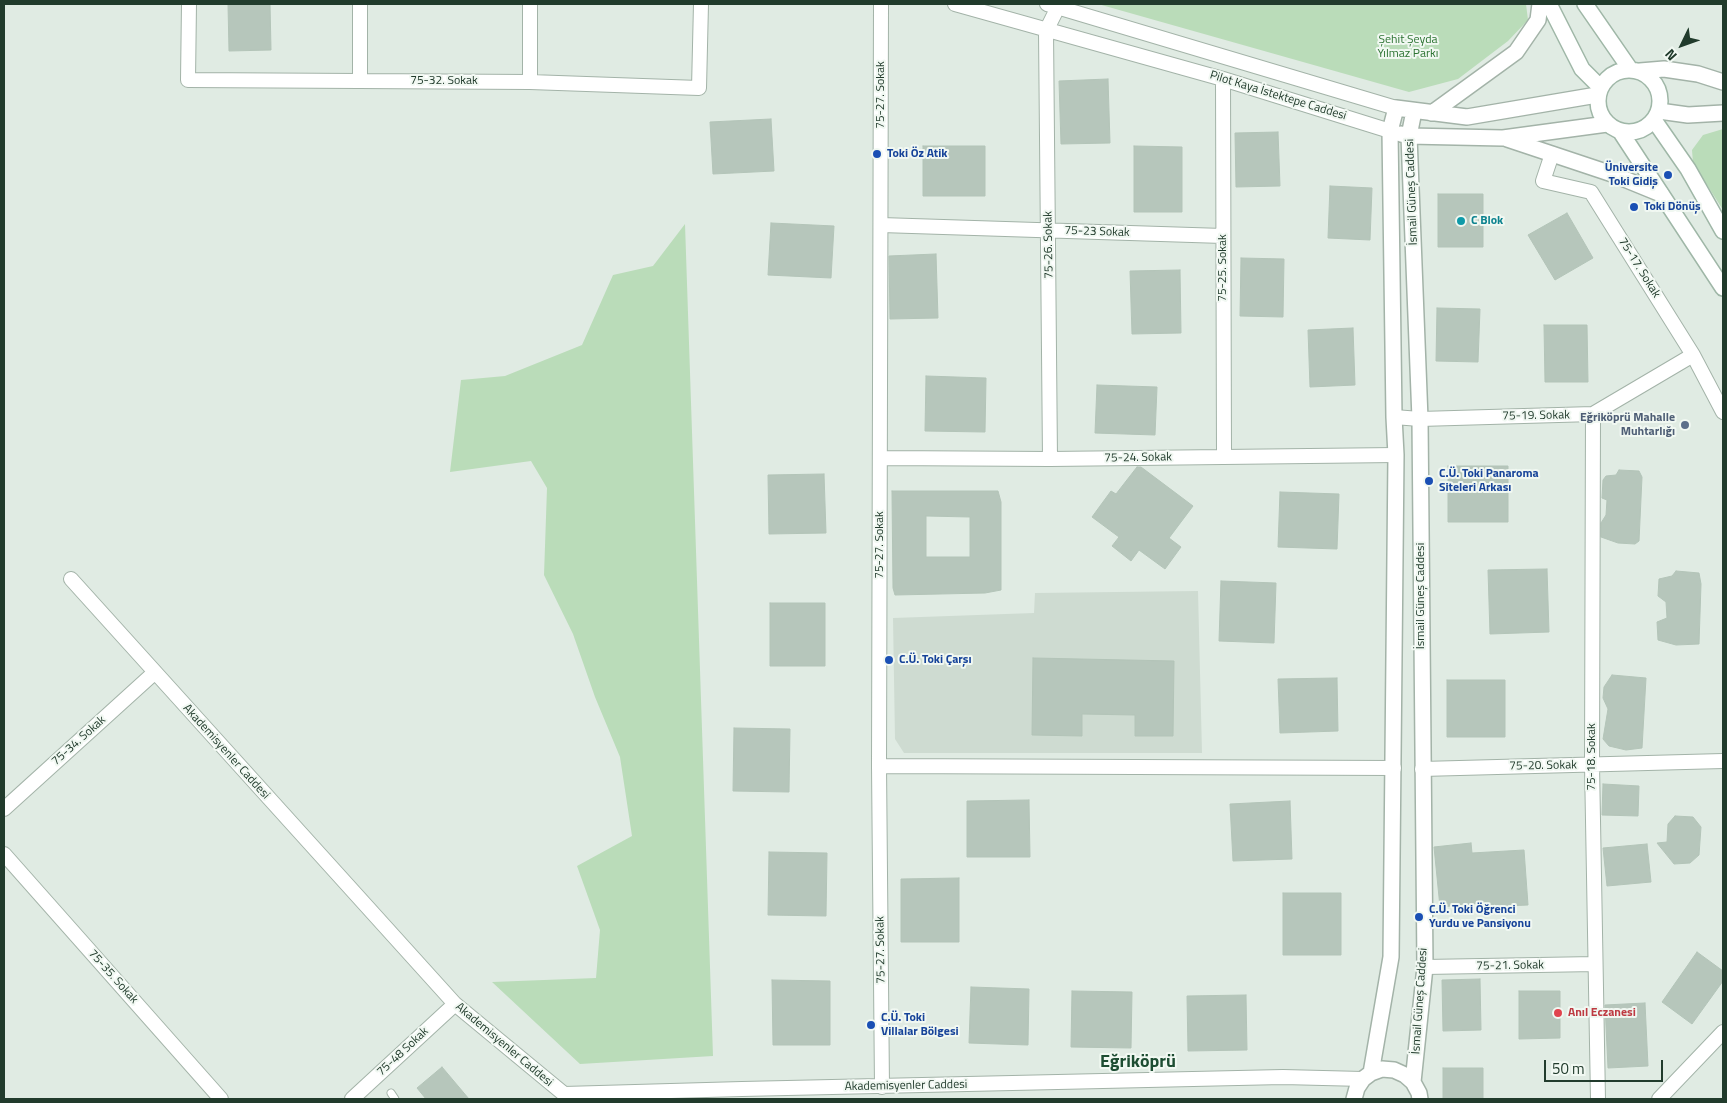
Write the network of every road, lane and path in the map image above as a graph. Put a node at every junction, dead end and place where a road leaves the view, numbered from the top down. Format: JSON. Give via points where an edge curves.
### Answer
{"nodes":[{"id":1,"x":189,"y":4,"type":"edge"},
{"id":2,"x":360,"y":4,"type":"edge"},
{"id":3,"x":530,"y":4,"type":"edge"},
{"id":4,"x":701,"y":4,"type":"edge"},
{"id":5,"x":881,"y":4,"type":"edge"},
{"id":6,"x":955,"y":4,"type":"edge"},
{"id":7,"x":1540,"y":4,"type":"edge"},
{"id":8,"x":1549,"y":4,"type":"edge"},
{"id":9,"x":1585,"y":4,"type":"edge"},
{"id":10,"x":1056,"y":5,"type":"edge"},
{"id":11,"x":1046,"y":30,"type":"junction"},
{"id":12,"x":1635,"y":70,"type":"junction"},
{"id":13,"x":1223,"y":79,"type":"junction"},
{"id":14,"x":360,"y":81,"type":"junction"},
{"id":15,"x":530,"y":82,"type":"junction"},
{"id":16,"x":1723,"y":82,"type":"edge"},
{"id":17,"x":1599,"y":91,"type":"junction"},
{"id":18,"x":1396,"y":108,"type":"junction"},
{"id":19,"x":1414,"y":111,"type":"junction"},
{"id":20,"x":1432,"y":113,"type":"junction"},
{"id":21,"x":1723,"y":113,"type":"edge"},
{"id":22,"x":1656,"y":115,"type":"junction"},
{"id":23,"x":1614,"y":127,"type":"junction"},
{"id":24,"x":1390,"y":131,"type":"junction"},
{"id":25,"x":1409,"y":136,"type":"junction"},
{"id":26,"x":1503,"y":138,"type":"junction"},
{"id":27,"x":1552,"y":154,"type":"junction"},
{"id":28,"x":1661,"y":194,"type":"junction"},
{"id":29,"x":880,"y":225,"type":"junction"},
{"id":30,"x":1049,"y":230,"type":"junction"},
{"id":31,"x":1723,"y":231,"type":"edge"},
{"id":32,"x":1223,"y":236,"type":"junction"},
{"id":33,"x":1723,"y":288,"type":"edge"},
{"id":34,"x":1693,"y":355,"type":"junction"},
{"id":35,"x":1723,"y":412,"type":"edge"},
{"id":36,"x":1593,"y":414,"type":"junction"},
{"id":37,"x":1394,"y":417,"type":"junction"},
{"id":38,"x":1420,"y":418,"type":"junction"},
{"id":39,"x":1396,"y":455,"type":"junction"},
{"id":40,"x":1224,"y":457,"type":"junction"},
{"id":41,"x":880,"y":458,"type":"junction"},
{"id":42,"x":1050,"y":459,"type":"junction"},
{"id":43,"x":71,"y":579,"type":"dead end"},
{"id":44,"x":154,"y":673,"type":"junction"},
{"id":45,"x":1723,"y":761,"type":"edge"},
{"id":46,"x":1592,"y":765,"type":"junction"},
{"id":47,"x":879,"y":766,"type":"junction"},
{"id":48,"x":1394,"y":768,"type":"junction"},
{"id":49,"x":1422,"y":769,"type":"junction"},
{"id":50,"x":4,"y":809,"type":"edge"},
{"id":51,"x":4,"y":854,"type":"edge"},
{"id":52,"x":1595,"y":964,"type":"junction"},
{"id":53,"x":1424,"y":968,"type":"junction"},
{"id":54,"x":455,"y":1004,"type":"junction"},
{"id":55,"x":1723,"y":1032,"type":"edge"},
{"id":56,"x":1367,"y":1076,"type":"junction"},
{"id":57,"x":1413,"y":1082,"type":"junction"},
{"id":58,"x":882,"y":1087,"type":"junction"},
{"id":59,"x":742,"y":1094,"type":"edge"},
{"id":60,"x":222,"y":1099,"type":"edge"},
{"id":61,"x":352,"y":1099,"type":"edge"},
{"id":62,"x":1354,"y":1099,"type":"edge"},
{"id":63,"x":1420,"y":1099,"type":"edge"},
{"id":64,"x":1598,"y":1099,"type":"edge"},
{"id":65,"x":1659,"y":1099,"type":"edge"}],
"edges":[{"from":1,"to":14,"type":"street","name":"75-32. Sokak","via":[[188,80]]},
{"from":2,"to":14,"type":"street"},
{"from":3,"to":15,"type":"street"},
{"from":4,"to":15,"type":"street","name":"75-32. Sokak","via":[[699,88]]},
{"from":5,"to":29,"type":"street","name":"75-27. Sokak"},
{"from":6,"to":11,"type":"street","name":"Pilot Kaya İstektepe Caddesi"},
{"from":7,"to":20,"type":"street","via":[[1538,20],[1516,52]]},
{"from":8,"to":17,"type":"street","via":[[1582,69]]},
{"from":9,"to":12,"type":"street"},
{"from":10,"to":11,"type":"street"},
{"from":10,"to":18,"type":"street","name":"Pilot Kaya İstektepe Caddesi"},
{"from":11,"to":13,"type":"street","name":"Pilot Kaya İstektepe Caddesi"},
{"from":11,"to":30,"type":"street","name":"75-26. Sokak"},
{"from":12,"to":16,"type":"street","via":[[1664,69]]},
{"from":12,"to":17,"type":"street","via":[[1612,73]]},
{"from":12,"to":22,"type":"street","via":[[1649,76],[1655,83],[1660,102]]},
{"from":13,"to":24,"type":"street","name":"Pilot Kaya İstektepe Caddesi"},
{"from":13,"to":32,"type":"street","name":"75-25. Sokak"},
{"from":14,"to":15,"type":"street","name":"75-32. Sokak"},
{"from":17,"to":20,"type":"street","name":"Pilot Kaya İstektepe Caddesi","via":[[1467,117]]},
{"from":17,"to":23,"type":"street","via":[[1599,110]]},
{"from":18,"to":19,"type":"street","name":"Pilot Kaya İstektepe Caddesi"},
{"from":18,"to":24,"type":"street","name":"İsmail Güneş Caddesi"},
{"from":19,"to":20,"type":"street","name":"Pilot Kaya İstektepe Caddesi"},
{"from":19,"to":25,"type":"street","name":"İsmail Güneş Caddesi"},
{"from":21,"to":22,"type":"street"},
{"from":22,"to":23,"type":"street","via":[[1639,131]]},
{"from":22,"to":31,"type":"street"},
{"from":23,"to":26,"type":"street","name":"Pilot Kaya İstektepe Caddesi"},
{"from":23,"to":28,"type":"street"},
{"from":24,"to":25,"type":"street","name":"Pilot Kaya İstektepe Caddesi"},
{"from":24,"to":37,"type":"street","name":"İsmail Güneş Caddesi"},
{"from":25,"to":26,"type":"street","name":"Pilot Kaya İstektepe Caddesi"},
{"from":25,"to":38,"type":"street","name":"İsmail Güneş Caddesi"},
{"from":26,"to":27,"type":"street"},
{"from":27,"to":28,"type":"street"},
{"from":27,"to":34,"type":"street","name":"75-17. Sokak","via":[[1543,181],[1591,192]]},
{"from":28,"to":33,"type":"street"},
{"from":29,"to":30,"type":"street","name":"75-23 Sokak"},
{"from":29,"to":41,"type":"street","name":"75-27. Sokak"},
{"from":30,"to":32,"type":"street","name":"75-23 Sokak"},
{"from":30,"to":42,"type":"street","name":"75-26. Sokak"},
{"from":32,"to":40,"type":"street","name":"75-25. Sokak"},
{"from":34,"to":35,"type":"street","name":"75-17. Sokak"},
{"from":34,"to":36,"type":"street","name":"75-19. Sokak"},
{"from":36,"to":38,"type":"street","name":"75-19. Sokak"},
{"from":36,"to":46,"type":"street","name":"75-18. Sokak"},
{"from":37,"to":38,"type":"street","name":"75-19. Sokak"},
{"from":37,"to":39,"type":"street","name":"İsmail Güneş Caddesi"},
{"from":38,"to":49,"type":"street","name":"İsmail Güneş Caddesi"},
{"from":39,"to":40,"type":"street","name":"75-24. Sokak"},
{"from":39,"to":48,"type":"street","name":"İsmail Güneş Caddesi"},
{"from":40,"to":42,"type":"street","name":"75-24. Sokak"},
{"from":41,"to":42,"type":"street","name":"75-24. Sokak"},
{"from":41,"to":47,"type":"street","name":"75-27. Sokak"},
{"from":43,"to":44,"type":"street","name":"Akademisyenler Caddesi"},
{"from":44,"to":50,"type":"street","name":"75-34. Sokak"},
{"from":44,"to":54,"type":"street","name":"Akademisyenler Caddesi"},
{"from":45,"to":46,"type":"street","name":"75-20. Sokak"},
{"from":46,"to":49,"type":"street","name":"75-20. Sokak"},
{"from":46,"to":52,"type":"street","name":"75-18. Sokak"},
{"from":47,"to":48,"type":"street"},
{"from":47,"to":58,"type":"street","name":"75-27. Sokak"},
{"from":48,"to":56,"type":"street","name":"İsmail Güneş Caddesi","via":[[1391,957]]},
{"from":49,"to":53,"type":"street","name":"İsmail Güneş Caddesi"},
{"from":51,"to":60,"type":"street","name":"75-35. Sokak"},
{"from":52,"to":53,"type":"street","name":"75-21. Sokak"},
{"from":52,"to":64,"type":"street","name":"75-18. Sokak"},
{"from":53,"to":57,"type":"street","name":"İsmail Güneş Caddesi"},
{"from":54,"to":59,"type":"street","name":"Akademisyenler Caddesi","via":[[564,1094]]},
{"from":54,"to":61,"type":"street","name":"75-48 Sokak"},
{"from":55,"to":65,"type":"street"},
{"from":56,"to":57,"type":"street","via":[[1382,1070],[1394,1070]]},
{"from":56,"to":58,"type":"street","name":"Akademisyenler Caddesi"},
{"from":56,"to":62,"type":"street","name":"İsmail Güneş Caddesi","via":[[1357,1088]]},
{"from":57,"to":63,"type":"street"},
{"from":58,"to":59,"type":"street","name":"Akademisyenler Caddesi"}]}
